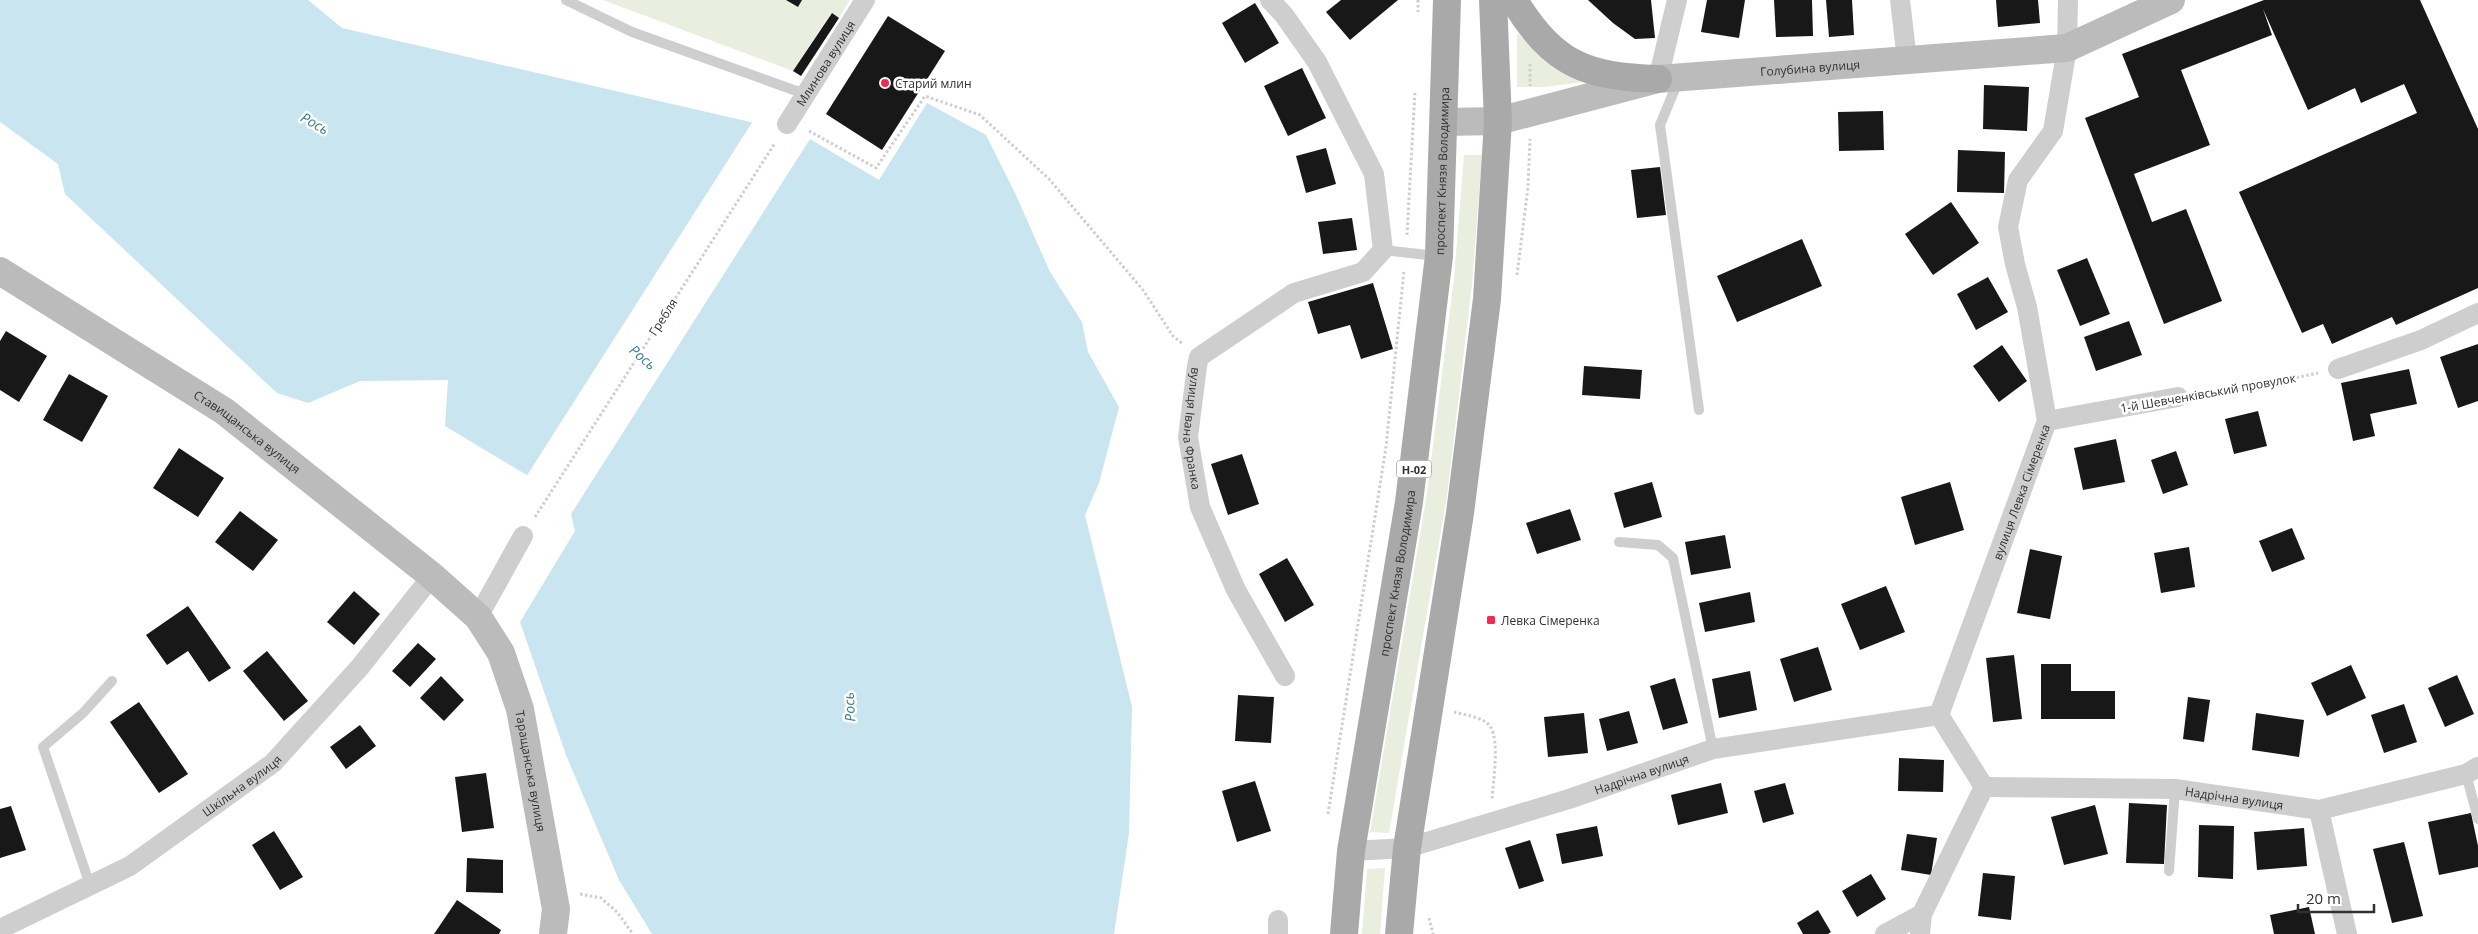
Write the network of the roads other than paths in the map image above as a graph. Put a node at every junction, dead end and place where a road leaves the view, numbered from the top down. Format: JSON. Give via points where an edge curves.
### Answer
{"nodes":[{"id":1,"x":566,"y":0,"type":"edge"},
{"id":2,"x":865,"y":0,"type":"edge"},
{"id":3,"x":1270,"y":0,"type":"edge"},
{"id":4,"x":1447,"y":0,"type":"edge"},
{"id":5,"x":1493,"y":0,"type":"edge"},
{"id":6,"x":1514,"y":0,"type":"edge"},
{"id":7,"x":1676,"y":0,"type":"edge"},
{"id":8,"x":1900,"y":0,"type":"edge"},
{"id":9,"x":2068,"y":0,"type":"edge"},
{"id":10,"x":2171,"y":0,"type":"edge"},
{"id":11,"x":2067,"y":48,"type":"junction"},
{"id":12,"x":1907,"y":60,"type":"junction"},
{"id":13,"x":1669,"y":79,"type":"junction"},
{"id":14,"x":805,"y":94,"type":"junction"},
{"id":15,"x":1444,"y":122,"type":"junction"},
{"id":16,"x":1498,"y":122,"type":"junction"},
{"id":17,"x":787,"y":124,"type":"road end"},
{"id":18,"x":1383,"y":250,"type":"junction"},
{"id":19,"x":1439,"y":256,"type":"junction"},
{"id":20,"x":0,"y":271,"type":"edge"},
{"id":21,"x":2478,"y":313,"type":"edge"},
{"id":22,"x":2338,"y":369,"type":"road end"},
{"id":23,"x":2178,"y":396,"type":"road end"},
{"id":24,"x":1699,"y":410,"type":"dead end"},
{"id":25,"x":2047,"y":421,"type":"junction"},
{"id":26,"x":523,"y":536,"type":"road end"},
{"id":27,"x":1619,"y":542,"type":"dead end"},
{"id":28,"x":432,"y":576,"type":"junction"},
{"id":29,"x":478,"y":617,"type":"junction"},
{"id":30,"x":1285,"y":676,"type":"dead end"},
{"id":31,"x":112,"y":681,"type":"dead end"},
{"id":32,"x":1939,"y":715,"type":"junction"},
{"id":33,"x":1713,"y":749,"type":"junction"},
{"id":34,"x":2472,"y":771,"type":"edge"},
{"id":35,"x":1984,"y":787,"type":"junction"},
{"id":36,"x":2175,"y":789,"type":"junction"},
{"id":37,"x":2318,"y":810,"type":"junction"},
{"id":38,"x":2478,"y":820,"type":"edge"},
{"id":39,"x":1407,"y":848,"type":"junction"},
{"id":40,"x":1351,"y":851,"type":"junction"},
{"id":41,"x":2169,"y":871,"type":"dead end"},
{"id":42,"x":90,"y":885,"type":"junction"},
{"id":43,"x":1922,"y":914,"type":"junction"},
{"id":44,"x":0,"y":929,"type":"edge"},
{"id":45,"x":553,"y":934,"type":"edge"},
{"id":46,"x":1344,"y":934,"type":"edge"},
{"id":47,"x":1398,"y":934,"type":"edge"},
{"id":48,"x":1885,"y":934,"type":"edge"},
{"id":49,"x":1920,"y":934,"type":"edge"},
{"id":50,"x":2347,"y":934,"type":"edge"}],
"edges":[{"from":1,"to":14,"type":"lane","via":[[632,32]]},
{"from":2,"to":14,"type":"street","name":"Млинова вулиця"},
{"from":3,"to":18,"type":"street","via":[[1317,62],[1374,174]]},
{"from":4,"to":15,"type":"main road","name":"проспект Князя Володимира","number":"Н-02"},
{"from":5,"to":16,"type":"main road"},
{"from":6,"to":13,"type":"main road","via":[[1529,26],[1557,53],[1590,72],[1623,78]]},
{"from":7,"to":13,"type":"street"},
{"from":8,"to":12,"type":"street"},
{"from":9,"to":11,"type":"street","name":"вулиця Левка Сімеренка"},
{"from":10,"to":11,"type":"street","name":"Голубина вулиця"},
{"from":11,"to":12,"type":"street","name":"Голубина вулиця"},
{"from":11,"to":25,"type":"street","name":"вулиця Левка Сімеренка","via":[[2053,131],[2018,180],[2008,227],[2027,307]]},
{"from":12,"to":13,"type":"street","name":"Голубина вулиця"},
{"from":13,"to":16,"type":"street","name":"Голубина вулиця"},
{"from":13,"to":24,"type":"lane","via":[[1660,125]]},
{"from":14,"to":17,"type":"street","name":"Млинова вулиця"},
{"from":15,"to":16,"type":"street","name":"Голубина вулиця"},
{"from":15,"to":19,"type":"main road","name":"проспект Князя Володимира","number":"Н-02"},
{"from":16,"to":39,"type":"main road","via":[[1487,299],[1460,513]]},
{"from":18,"to":19,"type":"lane"},
{"from":18,"to":30,"type":"street","name":"вулиця Івана Франка","via":[[1363,272],[1294,293],[1199,357],[1188,437],[1200,507],[1236,590]]},
{"from":19,"to":40,"type":"main road","name":"проспект Князя Володимира","number":"Н-02","via":[[1409,502]]},
{"from":20,"to":28,"type":"street","name":"Ставищанська вулиця","via":[[224,411]]},
{"from":21,"to":22,"type":"street","via":[[2421,340]]},
{"from":23,"to":25,"type":"street","name":"1-й Шевченківський провулок"},
{"from":25,"to":32,"type":"street","name":"вулиця Левка Сімеренка"},
{"from":26,"to":29,"type":"street"},
{"from":27,"to":33,"type":"lane","via":[[1658,545],[1673,558]]},
{"from":28,"to":29,"type":"street","name":"Ставищанська вулиця"},
{"from":28,"to":42,"type":"street","name":"Шкільна вулиця","via":[[360,667],[273,763],[130,866]]},
{"from":29,"to":45,"type":"street","name":"Таращанська вулиця","via":[[501,652],[520,709],[556,909]]},
{"from":31,"to":42,"type":"lane","via":[[83,713],[43,747]]},
{"from":32,"to":33,"type":"street","name":"Надрічна вулиця"},
{"from":32,"to":35,"type":"street"},
{"from":33,"to":39,"type":"street","name":"Надрічна вулиця","via":[[1569,799]]},
{"from":34,"to":37,"type":"street","name":"Надрічна вулиця"},
{"from":34,"to":38,"type":"lane"},
{"from":35,"to":36,"type":"street","name":"Надрічна вулиця"},
{"from":35,"to":43,"type":"street"},
{"from":36,"to":37,"type":"street","name":"Надрічна вулиця"},
{"from":36,"to":41,"type":"lane"},
{"from":37,"to":50,"type":"street"},
{"from":39,"to":40,"type":"street","name":"Надрічна вулиця"},
{"from":39,"to":47,"type":"main road"},
{"from":40,"to":46,"type":"main road","name":"проспект Князя Володимира","number":"Н-02"},
{"from":42,"to":44,"type":"street","name":"Шкільна вулиця"},
{"from":43,"to":48,"type":"street"},
{"from":43,"to":49,"type":"street"}]}
